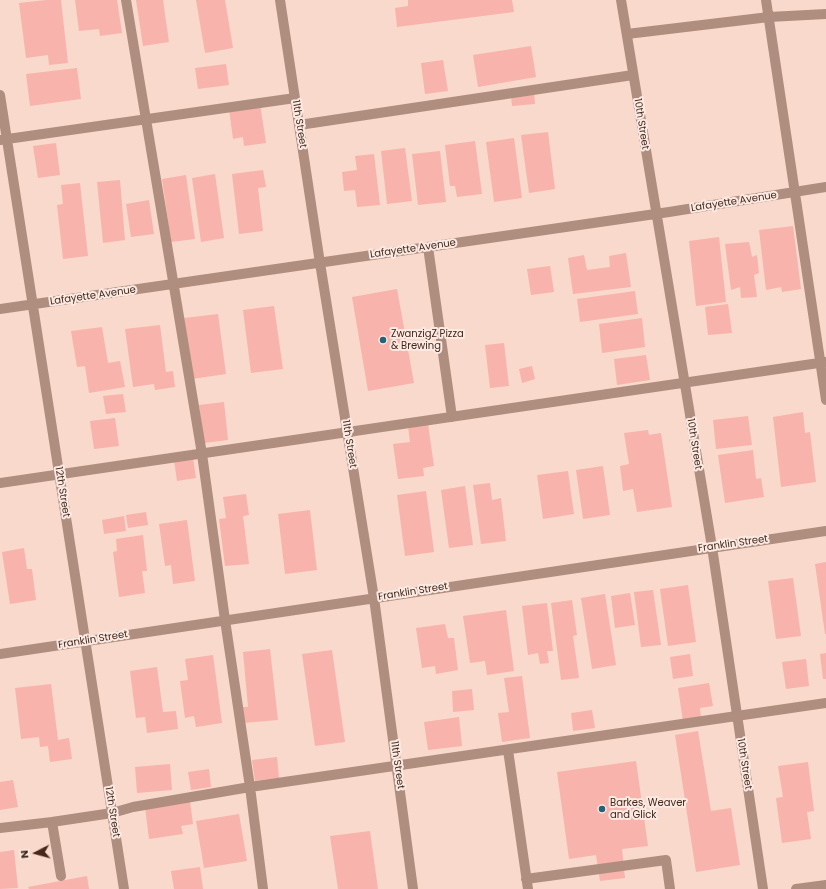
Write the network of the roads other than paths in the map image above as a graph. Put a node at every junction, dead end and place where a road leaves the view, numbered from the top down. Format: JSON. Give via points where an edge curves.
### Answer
{"nodes":[{"id":1,"x":126,"y":0,"type":"edge"},
{"id":2,"x":280,"y":0,"type":"edge"},
{"id":3,"x":621,"y":0,"type":"edge"},
{"id":4,"x":766,"y":0,"type":"edge"},
{"id":5,"x":826,"y":14,"type":"edge"},
{"id":6,"x":769,"y":17,"type":"junction"},
{"id":7,"x":626,"y":34,"type":"junction"},
{"id":8,"x":633,"y":75,"type":"junction"},
{"id":9,"x":0,"y":95,"type":"edge"},
{"id":10,"x":295,"y":98,"type":"junction"},
{"id":11,"x":146,"y":119,"type":"junction"},
{"id":12,"x":299,"y":125,"type":"junction"},
{"id":13,"x":4,"y":139,"type":"edge"},
{"id":14,"x":826,"y":187,"type":"edge"},
{"id":15,"x":795,"y":192,"type":"junction"},
{"id":16,"x":656,"y":214,"type":"junction"},
{"id":17,"x":428,"y":247,"type":"junction"},
{"id":18,"x":320,"y":263,"type":"junction"},
{"id":19,"x":174,"y":284,"type":"junction"},
{"id":20,"x":33,"y":305,"type":"junction"},
{"id":21,"x":0,"y":309,"type":"edge"},
{"id":22,"x":823,"y":362,"type":"edge"},
{"id":23,"x":684,"y":383,"type":"junction"},
{"id":24,"x":826,"y":400,"type":"edge"},
{"id":25,"x":452,"y":416,"type":"junction"},
{"id":26,"x":348,"y":432,"type":"junction"},
{"id":27,"x":202,"y":454,"type":"junction"},
{"id":28,"x":59,"y":475,"type":"junction"},
{"id":29,"x":0,"y":484,"type":"edge"},
{"id":30,"x":826,"y":531,"type":"edge"},
{"id":31,"x":712,"y":547,"type":"junction"},
{"id":32,"x":374,"y":598,"type":"junction"},
{"id":33,"x":225,"y":620,"type":"junction"},
{"id":34,"x":85,"y":641,"type":"junction"},
{"id":35,"x":0,"y":654,"type":"edge"},
{"id":36,"x":826,"y":703,"type":"edge"},
{"id":37,"x":737,"y":716,"type":"junction"},
{"id":38,"x":508,"y":750,"type":"junction"},
{"id":39,"x":397,"y":766,"type":"junction"},
{"id":40,"x":250,"y":788,"type":"junction"},
{"id":41,"x":112,"y":813,"type":"junction"},
{"id":42,"x":52,"y":822,"type":"junction"},
{"id":43,"x":0,"y":828,"type":"edge"},
{"id":44,"x":61,"y":876,"type":"dead end"},
{"id":45,"x":527,"y":884,"type":"edge"},
{"id":46,"x":826,"y":885,"type":"edge"},
{"id":47,"x":124,"y":889,"type":"edge"},
{"id":48,"x":263,"y":889,"type":"edge"},
{"id":49,"x":413,"y":889,"type":"edge"},
{"id":50,"x":670,"y":889,"type":"edge"},
{"id":51,"x":763,"y":889,"type":"edge"},
{"id":52,"x":796,"y":889,"type":"edge"}],
"edges":[{"from":1,"to":11,"type":"street"},
{"from":2,"to":10,"type":"street","name":"11th Street"},
{"from":3,"to":7,"type":"street","name":"10th Street"},
{"from":4,"to":6,"type":"street"},
{"from":5,"to":6,"type":"street"},
{"from":6,"to":7,"type":"street"},
{"from":6,"to":15,"type":"street"},
{"from":7,"to":8,"type":"street","name":"10th Street"},
{"from":8,"to":12,"type":"street"},
{"from":8,"to":16,"type":"street","name":"10th Street"},
{"from":9,"to":13,"type":"street","name":"12th Street"},
{"from":10,"to":11,"type":"street"},
{"from":10,"to":12,"type":"street","name":"11th Street"},
{"from":11,"to":13,"type":"street"},
{"from":11,"to":19,"type":"street"},
{"from":12,"to":18,"type":"street","name":"11th Street"},
{"from":13,"to":20,"type":"street","name":"12th Street"},
{"from":14,"to":15,"type":"street","name":"Lafayette Avenue"},
{"from":15,"to":16,"type":"street","name":"Lafayette Avenue"},
{"from":15,"to":22,"type":"street"},
{"from":16,"to":17,"type":"street","name":"Lafayette Avenue"},
{"from":16,"to":23,"type":"street","name":"10th Street"},
{"from":17,"to":18,"type":"street","name":"Lafayette Avenue"},
{"from":17,"to":25,"type":"street"},
{"from":18,"to":19,"type":"street","name":"Lafayette Avenue"},
{"from":18,"to":26,"type":"street","name":"11th Street"},
{"from":19,"to":20,"type":"street","name":"Lafayette Avenue"},
{"from":19,"to":27,"type":"street"},
{"from":20,"to":21,"type":"street","name":"Lafayette Avenue"},
{"from":20,"to":28,"type":"street","name":"12th Street"},
{"from":22,"to":23,"type":"street"},
{"from":22,"to":24,"type":"street"},
{"from":23,"to":25,"type":"street"},
{"from":23,"to":31,"type":"street","name":"10th Street"},
{"from":25,"to":26,"type":"street"},
{"from":26,"to":27,"type":"street"},
{"from":26,"to":32,"type":"street","name":"11th Street"},
{"from":27,"to":28,"type":"street"},
{"from":27,"to":33,"type":"street"},
{"from":28,"to":29,"type":"street"},
{"from":28,"to":34,"type":"street","name":"12th Street"},
{"from":30,"to":31,"type":"street","name":"Franklin Street"},
{"from":31,"to":32,"type":"street","name":"Franklin Street"},
{"from":31,"to":37,"type":"street","name":"10th Street"},
{"from":32,"to":33,"type":"street","name":"Franklin Street"},
{"from":32,"to":39,"type":"street","name":"11th Street"},
{"from":33,"to":34,"type":"street","name":"Franklin Street"},
{"from":33,"to":40,"type":"street"},
{"from":34,"to":35,"type":"street","name":"Franklin Street"},
{"from":34,"to":41,"type":"street","name":"12th Street"},
{"from":36,"to":37,"type":"street"},
{"from":37,"to":38,"type":"street"},
{"from":37,"to":51,"type":"street","name":"10th Street"},
{"from":38,"to":39,"type":"street"},
{"from":38,"to":45,"type":"street"},
{"from":39,"to":40,"type":"street"},
{"from":39,"to":49,"type":"street","name":"11th Street"},
{"from":40,"to":41,"type":"street","via":[[133,807]]},
{"from":40,"to":48,"type":"street"},
{"from":41,"to":42,"type":"street"},
{"from":41,"to":47,"type":"street","name":"12th Street"},
{"from":42,"to":43,"type":"street"},
{"from":42,"to":44,"type":"street"},
{"from":45,"to":50,"type":"street","via":[[666,860]]},
{"from":46,"to":52,"type":"street"}]}
